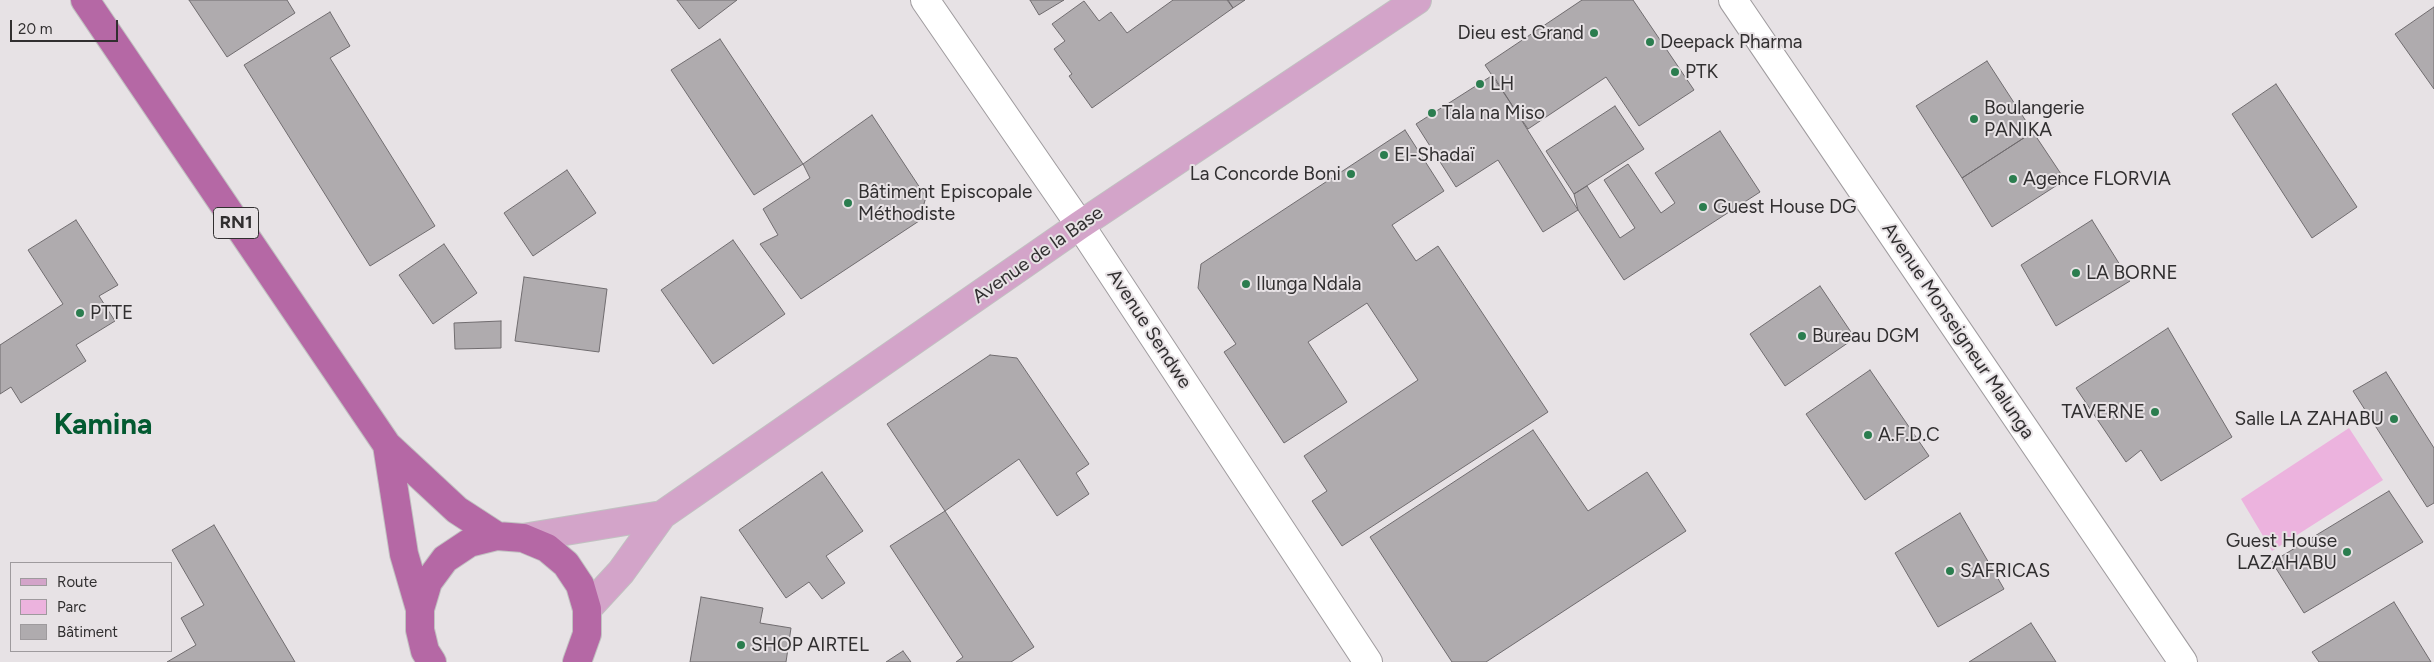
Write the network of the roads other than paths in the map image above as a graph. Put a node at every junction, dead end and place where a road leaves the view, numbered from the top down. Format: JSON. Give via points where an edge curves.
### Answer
{"nodes":[{"id":1,"x":85,"y":0,"type":"edge"},
{"id":2,"x":925,"y":0,"type":"edge"},
{"id":3,"x":1417,"y":0,"type":"edge"},
{"id":4,"x":1733,"y":0,"type":"edge"},
{"id":5,"x":1080,"y":225,"type":"junction"},
{"id":6,"x":387,"y":445,"type":"junction"},
{"id":7,"x":662,"y":515,"type":"junction"},
{"id":8,"x":510,"y":537,"type":"junction"},
{"id":9,"x":420,"y":609,"type":"junction"},
{"id":10,"x":587,"y":622,"type":"junction"},
{"id":11,"x":432,"y":662,"type":"edge"},
{"id":12,"x":577,"y":662,"type":"edge"},
{"id":13,"x":592,"y":662,"type":"edge"},
{"id":14,"x":1368,"y":662,"type":"edge"},
{"id":15,"x":2183,"y":662,"type":"edge"}],
"edges":[{"from":1,"to":6,"type":"highway","number":"RN1"},
{"from":2,"to":5,"type":"street","name":"Avenue Sendwe"},
{"from":3,"to":5,"type":"main road","name":"Avenue de la Base"},
{"from":4,"to":15,"type":"street","name":"Avenue Monseigneur Malunga"},
{"from":5,"to":7,"type":"main road","name":"Avenue de la Base"},
{"from":5,"to":14,"type":"street","name":"Avenue Sendwe"},
{"from":6,"to":8,"type":"highway","number":"RN1","via":[[457,510]]},
{"from":6,"to":9,"type":"highway","number":"RN1","via":[[404,554]]},
{"from":7,"to":8,"type":"main road"},
{"from":7,"to":10,"type":"main road"},
{"from":8,"to":9,"type":"highway","via":[[469,543],[445,559],[428,582]]},
{"from":8,"to":10,"type":"highway","via":[[547,548],[566,564],[580,585]]},
{"from":9,"to":11,"type":"highway","via":[[420,630],[425,651]]},
{"from":10,"to":12,"type":"highway"},
{"from":10,"to":13,"type":"highway"}]}
